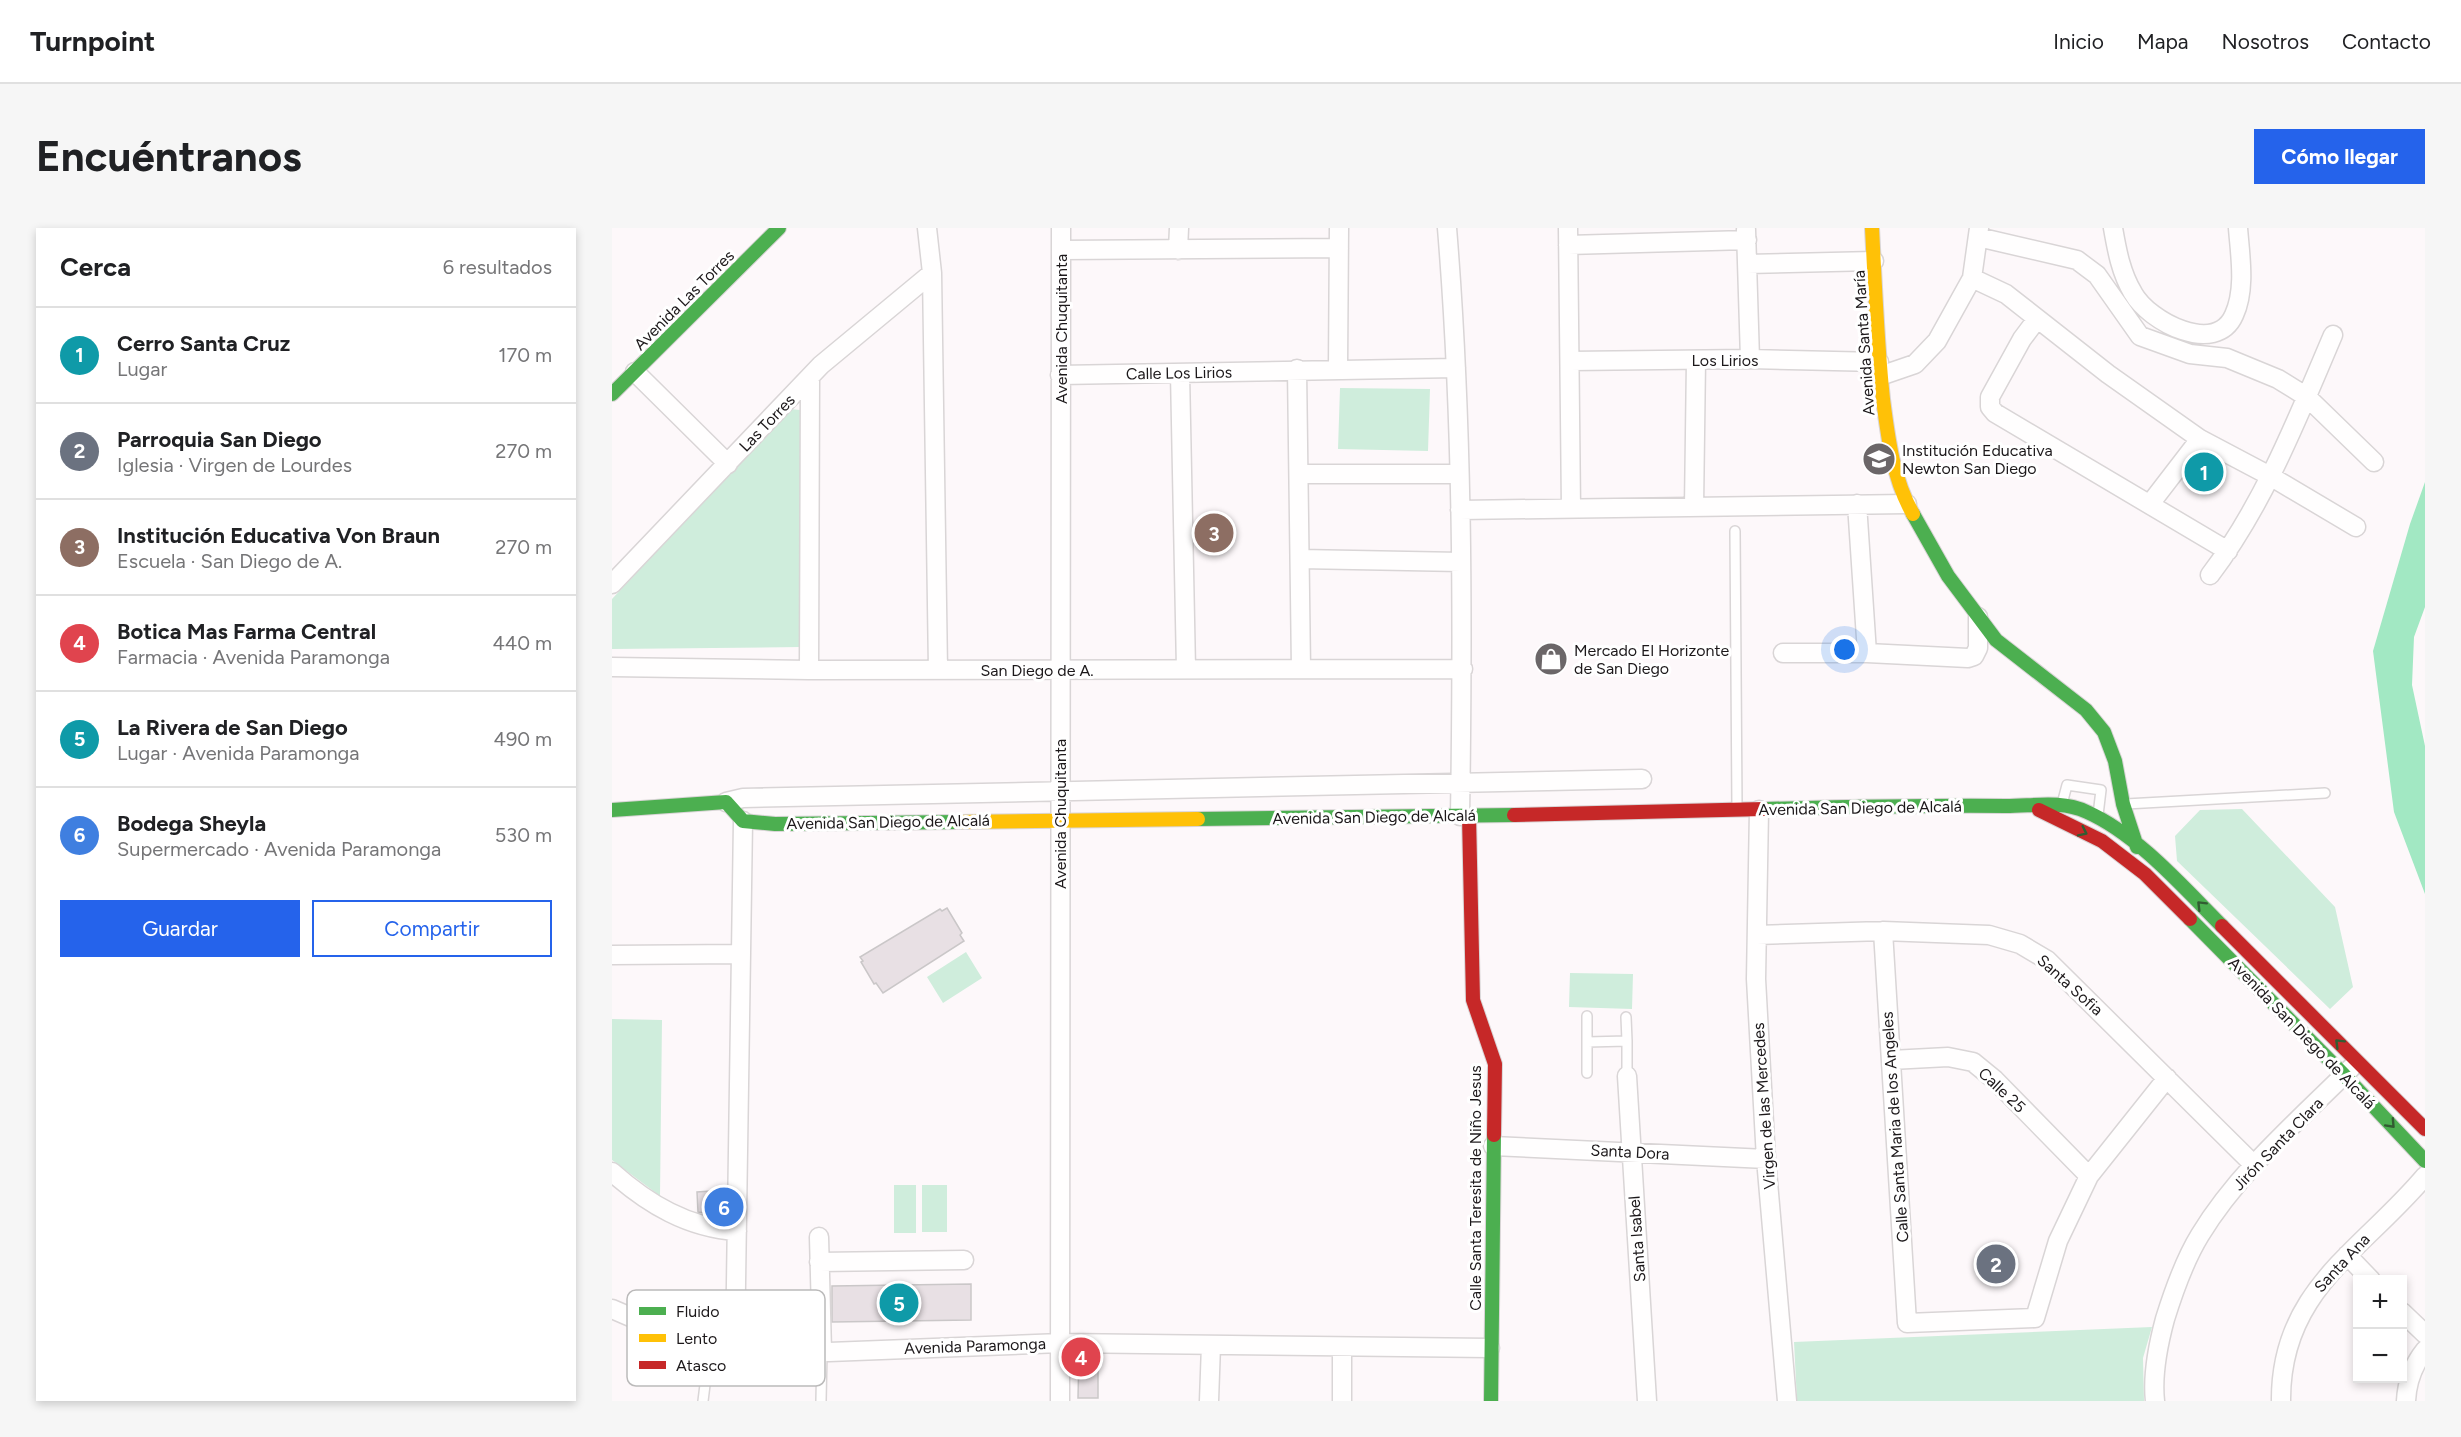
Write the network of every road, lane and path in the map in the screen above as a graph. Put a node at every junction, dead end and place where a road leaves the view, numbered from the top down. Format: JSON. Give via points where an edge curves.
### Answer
{"nodes":[{"id":1,"x":779,"y":228,"type":"edge"},
{"id":2,"x":927,"y":228,"type":"edge"},
{"id":3,"x":1061,"y":228,"type":"edge"},
{"id":4,"x":1179,"y":228,"type":"edge"},
{"id":5,"x":1339,"y":228,"type":"edge"},
{"id":6,"x":1447,"y":228,"type":"edge"},
{"id":7,"x":1872,"y":228,"type":"edge"},
{"id":8,"x":2113,"y":228,"type":"edge"},
{"id":9,"x":2239,"y":231,"type":"edge"},
{"id":10,"x":1978,"y":232,"type":"edge"},
{"id":11,"x":1747,"y":234,"type":"edge"},
{"id":12,"x":1568,"y":237,"type":"edge"},
{"id":13,"x":1338,"y":249,"type":"junction"},
{"id":14,"x":1061,"y":250,"type":"junction"},
{"id":15,"x":1178,"y":250,"type":"junction"},
{"id":16,"x":1874,"y":261,"type":"junction"},
{"id":17,"x":1747,"y":264,"type":"junction"},
{"id":18,"x":932,"y":273,"type":"junction"},
{"id":19,"x":1972,"y":278,"type":"junction"},
{"id":20,"x":2037,"y":319,"type":"junction"},
{"id":21,"x":2333,"y":335,"type":"dead end"},
{"id":22,"x":1750,"y":359,"type":"junction"},
{"id":23,"x":1696,"y":360,"type":"junction"},
{"id":24,"x":1570,"y":361,"type":"junction"},
{"id":25,"x":1456,"y":368,"type":"junction"},
{"id":26,"x":1297,"y":369,"type":"junction"},
{"id":27,"x":1338,"y":369,"type":"junction"},
{"id":28,"x":1880,"y":369,"type":"junction"},
{"id":29,"x":635,"y":372,"type":"junction"},
{"id":30,"x":1180,"y":374,"type":"junction"},
{"id":31,"x":1060,"y":375,"type":"junction"},
{"id":32,"x":810,"y":378,"type":"junction"},
{"id":33,"x":612,"y":394,"type":"edge"},
{"id":34,"x":2307,"y":398,"type":"junction"},
{"id":35,"x":2200,"y":439,"type":"junction"},
{"id":36,"x":2374,"y":462,"type":"dead end"},
{"id":37,"x":728,"y":464,"type":"junction"},
{"id":38,"x":1299,"y":474,"type":"junction"},
{"id":39,"x":1459,"y":474,"type":"junction"},
{"id":40,"x":2270,"y":476,"type":"junction"},
{"id":41,"x":1857,"y":504,"type":"junction"},
{"id":42,"x":1907,"y":504,"type":"junction"},
{"id":43,"x":2150,"y":504,"type":"junction"},
{"id":44,"x":1694,"y":507,"type":"junction"},
{"id":45,"x":1571,"y":509,"type":"junction"},
{"id":46,"x":1460,"y":510,"type":"junction"},
{"id":47,"x":2356,"y":527,"type":"dead end"},
{"id":48,"x":1735,"y":531,"type":"dead end"},
{"id":49,"x":2228,"y":551,"type":"junction"},
{"id":50,"x":1299,"y":559,"type":"junction"},
{"id":51,"x":1461,"y":562,"type":"junction"},
{"id":52,"x":2210,"y":575,"type":"dead end"},
{"id":53,"x":612,"y":584,"type":"edge"},
{"id":54,"x":1978,"y":616,"type":"junction"},
{"id":55,"x":1783,"y":652,"type":"dead end"},
{"id":56,"x":1867,"y":653,"type":"junction"},
{"id":57,"x":612,"y":668,"type":"edge"},
{"id":58,"x":1186,"y":669,"type":"junction"},
{"id":59,"x":1301,"y":669,"type":"junction"},
{"id":60,"x":1462,"y":669,"type":"junction"},
{"id":61,"x":809,"y":670,"type":"junction"},
{"id":62,"x":938,"y":670,"type":"junction"},
{"id":63,"x":1062,"y":670,"type":"junction"},
{"id":64,"x":1642,"y":779,"type":"dead end"},
{"id":65,"x":1550,"y":782,"type":"junction"},
{"id":66,"x":1461,"y":785,"type":"junction"},
{"id":67,"x":2120,"y":788,"type":"junction"},
{"id":68,"x":2101,"y":790,"type":"junction"},
{"id":69,"x":1060,"y":793,"type":"junction"},
{"id":70,"x":2325,"y":793,"type":"dead end"},
{"id":71,"x":726,"y":802,"type":"junction"},
{"id":72,"x":2124,"y":804,"type":"junction"},
{"id":73,"x":2062,"y":805,"type":"junction"},
{"id":74,"x":2030,"y":806,"type":"junction"},
{"id":75,"x":612,"y":810,"type":"edge"},
{"id":76,"x":1737,"y":810,"type":"junction"},
{"id":77,"x":1759,"y":810,"type":"junction"},
{"id":78,"x":1552,"y":814,"type":"junction"},
{"id":79,"x":1465,"y":816,"type":"junction"},
{"id":80,"x":2097,"y":817,"type":"junction"},
{"id":81,"x":743,"y":820,"type":"junction"},
{"id":82,"x":1059,"y":820,"type":"junction"},
{"id":83,"x":2136,"y":844,"type":"junction"},
{"id":84,"x":2145,"y":874,"type":"junction"},
{"id":85,"x":1883,"y":931,"type":"junction"},
{"id":86,"x":1757,"y":935,"type":"junction"},
{"id":87,"x":740,"y":954,"type":"junction"},
{"id":88,"x":612,"y":955,"type":"edge"},
{"id":89,"x":1587,"y":1016,"type":"dead end"},
{"id":90,"x":1626,"y":1017,"type":"dead end"},
{"id":91,"x":1627,"y":1041,"type":"junction"},
{"id":92,"x":1587,"y":1042,"type":"junction"},
{"id":93,"x":1891,"y":1060,"type":"junction"},
{"id":94,"x":2358,"y":1061,"type":"junction"},
{"id":95,"x":1587,"y":1073,"type":"dead end"},
{"id":96,"x":2344,"y":1075,"type":"junction"},
{"id":97,"x":1627,"y":1076,"type":"joint"},
{"id":98,"x":2167,"y":1078,"type":"junction"},
{"id":99,"x":2425,"y":1129,"type":"edge"},
{"id":100,"x":1493,"y":1146,"type":"junction"},
{"id":101,"x":1631,"y":1152,"type":"junction"},
{"id":102,"x":1766,"y":1159,"type":"junction"},
{"id":103,"x":2425,"y":1161,"type":"edge"},
{"id":104,"x":2254,"y":1164,"type":"junction"},
{"id":105,"x":612,"y":1172,"type":"edge"},
{"id":106,"x":2089,"y":1176,"type":"junction"},
{"id":107,"x":2425,"y":1176,"type":"edge"},
{"id":108,"x":737,"y":1231,"type":"junction"},
{"id":109,"x":819,"y":1238,"type":"dead end"},
{"id":110,"x":2347,"y":1255,"type":"junction"},
{"id":111,"x":964,"y":1260,"type":"dead end"},
{"id":112,"x":819,"y":1262,"type":"junction"},
{"id":113,"x":2366,"y":1275,"type":"edge"},
{"id":114,"x":736,"y":1290,"type":"edge"},
{"id":115,"x":820,"y":1290,"type":"edge"},
{"id":116,"x":612,"y":1309,"type":"edge"},
{"id":117,"x":627,"y":1315,"type":"edge"},
{"id":118,"x":2407,"y":1316,"type":"edge"},
{"id":119,"x":2425,"y":1334,"type":"edge"},
{"id":120,"x":1061,"y":1343,"type":"junction"},
{"id":121,"x":1211,"y":1345,"type":"junction"},
{"id":122,"x":1342,"y":1347,"type":"junction"},
{"id":123,"x":1490,"y":1348,"type":"junction"},
{"id":124,"x":2425,"y":1350,"type":"edge"},
{"id":125,"x":825,"y":1351,"type":"edge"},
{"id":126,"x":705,"y":1386,"type":"edge"},
{"id":127,"x":821,"y":1386,"type":"edge"},
{"id":128,"x":703,"y":1401,"type":"edge"},
{"id":129,"x":821,"y":1401,"type":"edge"},
{"id":130,"x":1060,"y":1401,"type":"edge"},
{"id":131,"x":1209,"y":1401,"type":"edge"},
{"id":132,"x":1342,"y":1401,"type":"edge"},
{"id":133,"x":1491,"y":1401,"type":"edge"},
{"id":134,"x":1647,"y":1401,"type":"edge"},
{"id":135,"x":1787,"y":1401,"type":"edge"},
{"id":136,"x":2155,"y":1401,"type":"edge"},
{"id":137,"x":2281,"y":1401,"type":"edge"},
{"id":138,"x":2406,"y":1401,"type":"edge"}],
"edges":[{"from":1,"to":29,"type":"street","name":"Avenida Las Torres"},
{"from":2,"to":18,"type":"street"},
{"from":3,"to":14,"type":"street","name":"Avenida Chuquitanta"},
{"from":4,"to":15,"type":"street"},
{"from":5,"to":13,"type":"street"},
{"from":6,"to":25,"type":"street"},
{"from":7,"to":16,"type":"street","name":"Avenida Santa María"},
{"from":8,"to":9,"type":"street","via":[[2121,267],[2134,296],[2151,314],[2179,330],[2209,335],[2225,329],[2235,314],[2241,281]]},
{"from":10,"to":19,"type":"street"},
{"from":10,"to":34,"type":"street","via":[[2077,260],[2097,275],[2140,336],[2190,354],[2228,358],[2278,379]]},
{"from":11,"to":12,"type":"street"},
{"from":11,"to":17,"type":"street"},
{"from":12,"to":24,"type":"street"},
{"from":13,"to":15,"type":"street"},
{"from":13,"to":27,"type":"street"},
{"from":14,"to":15,"type":"street"},
{"from":14,"to":31,"type":"street","name":"Avenida Chuquitanta"},
{"from":16,"to":17,"type":"street"},
{"from":16,"to":28,"type":"street","name":"Avenida Santa María"},
{"from":17,"to":22,"type":"street"},
{"from":18,"to":32,"type":"street","name":"Las Torres"},
{"from":18,"to":62,"type":"street"},
{"from":19,"to":20,"type":"street","via":[[2006,294]]},
{"from":19,"to":28,"type":"street","via":[[1937,341],[1915,364]]},
{"from":20,"to":35,"type":"street"},
{"from":20,"to":43,"type":"street","via":[[1990,397],[1990,407],[2002,418]]},
{"from":21,"to":34,"type":"street"},
{"from":22,"to":23,"type":"street","name":"Los Lirios"},
{"from":22,"to":28,"type":"street","name":"Los Lirios"},
{"from":23,"to":24,"type":"street","name":"Los Lirios"},
{"from":23,"to":44,"type":"street"},
{"from":24,"to":45,"type":"street"},
{"from":25,"to":27,"type":"street","name":"Calle Los Lirios"},
{"from":25,"to":39,"type":"street"},
{"from":26,"to":27,"type":"street","name":"Calle Los Lirios"},
{"from":26,"to":30,"type":"street","name":"Calle Los Lirios"},
{"from":26,"to":38,"type":"street"},
{"from":28,"to":42,"type":"street","name":"Avenida Santa María","via":[[1889,448]]},
{"from":29,"to":33,"type":"street","name":"Avenida Las Torres"},
{"from":29,"to":37,"type":"street"},
{"from":30,"to":31,"type":"street","name":"Calle Los Lirios"},
{"from":30,"to":58,"type":"street"},
{"from":31,"to":63,"type":"street","name":"Avenida Chuquitanta"},
{"from":32,"to":37,"type":"street","name":"Las Torres"},
{"from":32,"to":61,"type":"street"},
{"from":34,"to":36,"type":"street"},
{"from":34,"to":40,"type":"street"},
{"from":35,"to":40,"type":"street"},
{"from":35,"to":43,"type":"street"},
{"from":37,"to":53,"type":"street","name":"Las Torres"},
{"from":38,"to":39,"type":"street"},
{"from":38,"to":50,"type":"street"},
{"from":39,"to":46,"type":"street"},
{"from":40,"to":47,"type":"street"},
{"from":40,"to":49,"type":"street"},
{"from":41,"to":42,"type":"street"},
{"from":41,"to":44,"type":"street"},
{"from":41,"to":56,"type":"street"},
{"from":42,"to":54,"type":"street","name":"Avenida Santa María","via":[[1948,576]]},
{"from":43,"to":49,"type":"street"},
{"from":44,"to":45,"type":"street"},
{"from":45,"to":46,"type":"street"},
{"from":46,"to":51,"type":"street"},
{"from":48,"to":76,"type":"lane"},
{"from":49,"to":52,"type":"street"},
{"from":50,"to":51,"type":"street"},
{"from":50,"to":59,"type":"street"},
{"from":51,"to":60,"type":"street"},
{"from":54,"to":56,"type":"street","via":[[1978,648],[1974,656]]},
{"from":54,"to":67,"type":"street","name":"Avenida Santa María","via":[[1996,640],[2086,710],[2104,732]]},
{"from":55,"to":56,"type":"street"},
{"from":57,"to":61,"type":"street","name":"San Diego de A."},
{"from":58,"to":59,"type":"street","name":"San Diego de A."},
{"from":58,"to":63,"type":"street","name":"San Diego de A."},
{"from":59,"to":60,"type":"street","name":"San Diego de A."},
{"from":60,"to":66,"type":"street"},
{"from":61,"to":62,"type":"street","name":"San Diego de A."},
{"from":62,"to":63,"type":"street","name":"San Diego de A."},
{"from":63,"to":69,"type":"street","name":"Avenida Chuquitanta"},
{"from":64,"to":65,"type":"street","name":"Avenida San Diego de Alcalá"},
{"from":65,"to":66,"type":"street","name":"Avenida San Diego de Alcalá"},
{"from":65,"to":78,"type":"street"},
{"from":66,"to":69,"type":"street","name":"Avenida San Diego de Alcalá"},
{"from":66,"to":79,"type":"street"},
{"from":67,"to":68,"type":"lane"},
{"from":67,"to":72,"type":"street","name":"Avenida Santa María"},
{"from":68,"to":73,"type":"lane","via":[[2067,784]]},
{"from":68,"to":80,"type":"lane"},
{"from":69,"to":71,"type":"street","name":"Avenida San Diego de Alcalá","via":[[743,798]]},
{"from":69,"to":82,"type":"street","name":"Avenida Chuquitanta"},
{"from":70,"to":72,"type":"lane"},
{"from":71,"to":75,"type":"street","name":"Avenida San Diego de Alcalá"},
{"from":71,"to":81,"type":"street"},
{"from":72,"to":83,"type":"street","name":"Avenida Santa María"},
{"from":73,"to":74,"type":"street","name":"Avenida San Diego de Alcalá"},
{"from":73,"to":80,"type":"street","name":"Avenida San Diego de Alcalá"},
{"from":74,"to":77,"type":"street","name":"Avenida San Diego de Alcalá"},
{"from":74,"to":84,"type":"street","name":"Avenida San Diego de Alcalá","one_way":true,"via":[[2102,841]]},
{"from":76,"to":77,"type":"street","name":"Avenida San Diego de Alcalá"},
{"from":76,"to":78,"type":"street","name":"Avenida San Diego de Alcalá"},
{"from":77,"to":86,"type":"street","name":"Virgen de las Mercedes"},
{"from":78,"to":79,"type":"street","name":"Avenida San Diego de Alcalá"},
{"from":79,"to":82,"type":"street","name":"Avenida San Diego de Alcalá"},
{"from":79,"to":100,"type":"street","name":"Calle Santa Teresita de Niño Jesus","via":[[1473,1000],[1495,1064]]},
{"from":80,"to":83,"type":"street","name":"Avenida San Diego de Alcalá"},
{"from":81,"to":82,"type":"street","name":"Avenida San Diego de Alcalá","via":[[775,824]]},
{"from":81,"to":87,"type":"street"},
{"from":82,"to":120,"type":"street","name":"Avenida Chuquitanta"},
{"from":83,"to":84,"type":"street","name":"Avenida Santa María"},
{"from":94,"to":83,"type":"street","name":"Avenida San Diego de Alcalá","one_way":true},
{"from":84,"to":96,"type":"street","name":"Avenida San Diego de Alcalá"},
{"from":85,"to":86,"type":"street","name":"Santa Sofia"},
{"from":85,"to":93,"type":"street","name":"Calle Santa Maria de los Angeles"},
{"from":85,"to":98,"type":"street","name":"Santa Sofia","via":[[1989,934],[2020,944],[2047,960]]},
{"from":86,"to":102,"type":"street","name":"Virgen de las Mercedes"},
{"from":87,"to":88,"type":"street"},
{"from":87,"to":108,"type":"street"},
{"from":89,"to":92,"type":"lane"},
{"from":90,"to":91,"type":"lane"},
{"from":91,"to":92,"type":"lane"},
{"from":91,"to":97,"type":"lane"},
{"from":92,"to":95,"type":"lane"},
{"from":93,"to":106,"type":"street","name":"Calle 25","via":[[1948,1057],[1973,1062]]},
{"from":93,"to":106,"type":"street","name":"Calle Santa Maria de los Angeles","via":[[1907,1323],[2035,1318],[2058,1241]]},
{"from":94,"to":96,"type":"street","name":"Jirón Santa Clara"},
{"from":94,"to":99,"type":"street","name":"Avenida San Diego de Alcalá"},
{"from":96,"to":103,"type":"street","name":"Avenida San Diego de Alcalá","one_way":true},
{"from":96,"to":104,"type":"street","name":"Jirón Santa Clara"},
{"from":97,"to":101,"type":"street","name":"Santa Isabel"},
{"from":98,"to":104,"type":"street","name":"Santa Sofia"},
{"from":98,"to":106,"type":"street"},
{"from":100,"to":101,"type":"street","name":"Santa Dora"},
{"from":100,"to":123,"type":"street","name":"Calle Santa Teresita de Niño Jesus"},
{"from":101,"to":102,"type":"street","name":"Santa Dora"},
{"from":101,"to":134,"type":"street","name":"Santa Isabel"},
{"from":102,"to":135,"type":"street","name":"Virgen de las Mercedes"},
{"from":104,"to":136,"type":"street","name":"Jirón Santa Clara","via":[[2200,1234],[2175,1287],[2160,1340]]},
{"from":105,"to":108,"type":"street","via":[[650,1202],[684,1221],[714,1230]]},
{"from":107,"to":110,"type":"street","name":"Santa Ana"},
{"from":108,"to":114,"type":"street"},
{"from":109,"to":112,"type":"street"},
{"from":110,"to":113,"type":"street"},
{"from":110,"to":137,"type":"street","name":"Santa Ana","via":[[2317,1286],[2294,1328],[2280,1378]]},
{"from":111,"to":112,"type":"street"},
{"from":112,"to":115,"type":"street"},
{"from":116,"to":117,"type":"street","name":"Avenida Paramonga"},
{"from":118,"to":119,"type":"street"},
{"from":120,"to":121,"type":"street","name":"Avenida Paramonga"},
{"from":120,"to":125,"type":"street","name":"Avenida Paramonga"},
{"from":120,"to":130,"type":"street","name":"Avenida Chuquitanta"},
{"from":121,"to":122,"type":"street","name":"Avenida Paramonga"},
{"from":121,"to":131,"type":"street"},
{"from":122,"to":123,"type":"street","name":"Avenida Paramonga"},
{"from":122,"to":132,"type":"street"},
{"from":123,"to":133,"type":"street","name":"Calle Santa Teresita de Niño Jesus"},
{"from":124,"to":138,"type":"street","via":[[2410,1375]]},
{"from":126,"to":128,"type":"lane"},
{"from":127,"to":129,"type":"lane"}]}
